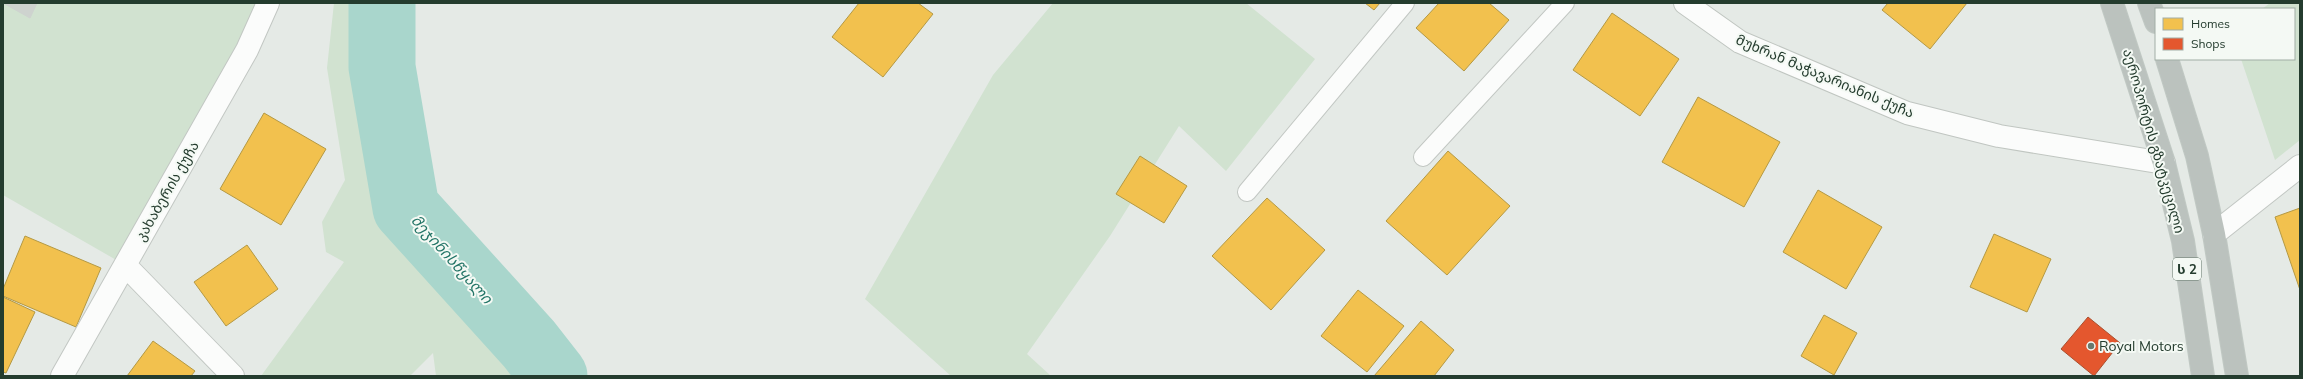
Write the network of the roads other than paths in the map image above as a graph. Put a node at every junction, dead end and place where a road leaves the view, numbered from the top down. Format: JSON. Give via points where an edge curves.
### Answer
{"nodes":[{"id":1,"x":268,"y":3,"type":"edge"},
{"id":2,"x":1405,"y":3,"type":"edge"},
{"id":3,"x":1565,"y":3,"type":"edge"},
{"id":4,"x":1685,"y":3,"type":"edge"},
{"id":5,"x":2112,"y":3,"type":"edge"},
{"id":6,"x":2149,"y":3,"type":"edge"},
{"id":7,"x":2155,"y":19,"type":"edge"},
{"id":8,"x":2167,"y":60,"type":"edge"},
{"id":9,"x":1423,"y":157,"type":"dead end"},
{"id":10,"x":2164,"y":163,"type":"junction"},
{"id":11,"x":2300,"y":166,"type":"edge"},
{"id":12,"x":1247,"y":192,"type":"dead end"},
{"id":13,"x":2214,"y":234,"type":"junction"},
{"id":14,"x":125,"y":265,"type":"junction"},
{"id":15,"x":62,"y":376,"type":"edge"},
{"id":16,"x":233,"y":376,"type":"edge"},
{"id":17,"x":2203,"y":376,"type":"edge"},
{"id":18,"x":2237,"y":376,"type":"edge"}],
"edges":[{"from":1,"to":14,"type":"street","name":"კახაბერის ქუჩა","via":[[247,50]]},
{"from":2,"to":12,"type":"lane"},
{"from":3,"to":9,"type":"lane"},
{"from":4,"to":10,"type":"street","name":"მუხრან მაჭავარიანის ქუჩა","via":[[1740,42],[1907,114],[1999,136]]},
{"from":5,"to":10,"type":"highway","name":"აეროპორტის გზატკეცილი","number":"ს 2"},
{"from":6,"to":7,"type":"highway"},
{"from":8,"to":13,"type":"highway","number":"ს 2","via":[[2197,156]]},
{"from":10,"to":17,"type":"highway","name":"აეროპორტის გზატკეცილი","number":"ს 2","via":[[2183,241]]},
{"from":11,"to":13,"type":"street"},
{"from":13,"to":18,"type":"highway","number":"ს 2"},
{"from":14,"to":15,"type":"street","name":"კახაბერის ქუჩა"},
{"from":14,"to":16,"type":"street"}]}
